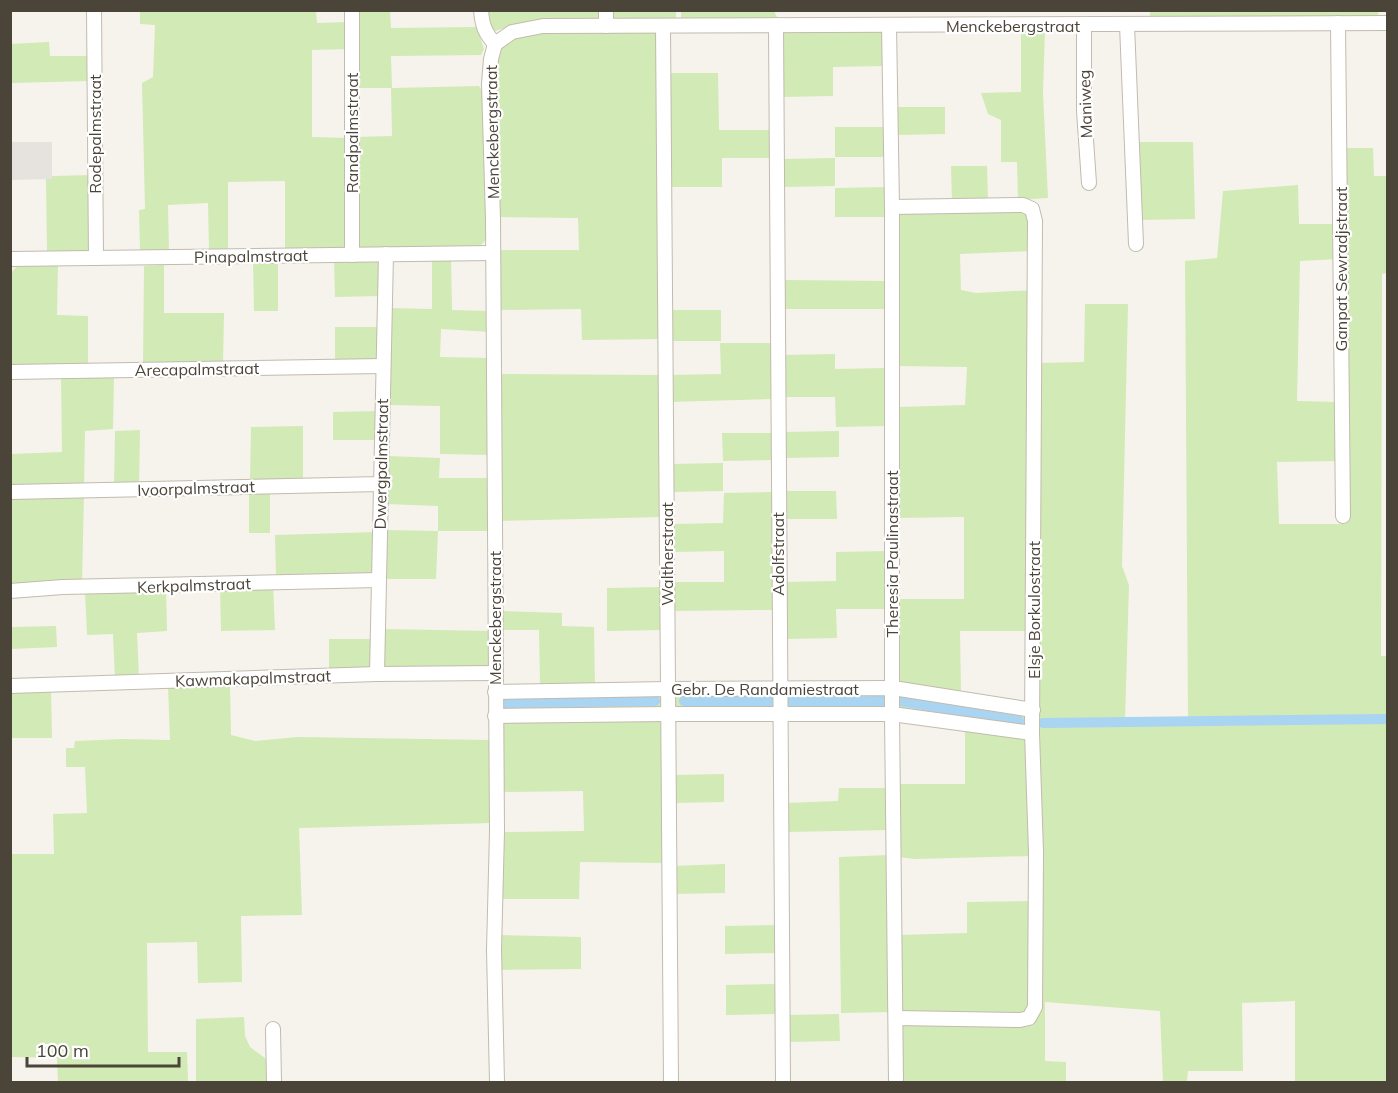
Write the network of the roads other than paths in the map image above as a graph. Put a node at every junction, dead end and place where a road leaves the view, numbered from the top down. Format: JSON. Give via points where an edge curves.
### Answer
{"nodes":[{"id":1,"x":94,"y":10,"type":"edge"},
{"id":2,"x":352,"y":10,"type":"edge"},
{"id":3,"x":481,"y":10,"type":"edge"},
{"id":4,"x":606,"y":10,"type":"edge"},
{"id":5,"x":1338,"y":23,"type":"junction"},
{"id":6,"x":1388,"y":23,"type":"edge"},
{"id":7,"x":776,"y":25,"type":"junction"},
{"id":8,"x":889,"y":25,"type":"junction"},
{"id":9,"x":1127,"y":25,"type":"junction"},
{"id":10,"x":606,"y":26,"type":"junction"},
{"id":11,"x":663,"y":26,"type":"junction"},
{"id":12,"x":1084,"y":26,"type":"junction"},
{"id":13,"x":495,"y":44,"type":"junction"},
{"id":14,"x":1089,"y":183,"type":"dead end"},
{"id":15,"x":892,"y":207,"type":"junction"},
{"id":16,"x":1136,"y":244,"type":"dead end"},
{"id":17,"x":492,"y":253,"type":"junction"},
{"id":18,"x":352,"y":255,"type":"junction"},
{"id":19,"x":386,"y":255,"type":"junction"},
{"id":20,"x":96,"y":258,"type":"junction"},
{"id":21,"x":10,"y":259,"type":"edge"},
{"id":22,"x":383,"y":366,"type":"junction"},
{"id":23,"x":10,"y":372,"type":"edge"},
{"id":24,"x":382,"y":484,"type":"junction"},
{"id":25,"x":10,"y":492,"type":"edge"},
{"id":26,"x":1343,"y":516,"type":"dead end"},
{"id":27,"x":379,"y":580,"type":"junction"},
{"id":28,"x":10,"y":591,"type":"edge"},
{"id":29,"x":495,"y":673,"type":"junction"},
{"id":30,"x":377,"y":674,"type":"junction"},
{"id":31,"x":10,"y":686,"type":"edge"},
{"id":32,"x":779,"y":688,"type":"junction"},
{"id":33,"x":893,"y":688,"type":"junction"},
{"id":34,"x":668,"y":689,"type":"junction"},
{"id":35,"x":495,"y":692,"type":"junction"},
{"id":36,"x":1033,"y":710,"type":"junction"},
{"id":37,"x":668,"y":714,"type":"junction"},
{"id":38,"x":892,"y":714,"type":"junction"},
{"id":39,"x":780,"y":715,"type":"junction"},
{"id":40,"x":495,"y":716,"type":"junction"},
{"id":41,"x":1032,"y":733,"type":"junction"},
{"id":42,"x":896,"y":1018,"type":"junction"},
{"id":43,"x":273,"y":1029,"type":"dead end"},
{"id":44,"x":274,"y":1083,"type":"edge"},
{"id":45,"x":497,"y":1083,"type":"edge"},
{"id":46,"x":671,"y":1083,"type":"edge"},
{"id":47,"x":783,"y":1083,"type":"edge"},
{"id":48,"x":896,"y":1083,"type":"edge"}],
"edges":[{"from":1,"to":20,"type":"street","name":"Rodepalmstraat"},
{"from":2,"to":18,"type":"street","name":"Randpalmstraat"},
{"from":3,"to":13,"type":"street","via":[[485,33]]},
{"from":4,"to":10,"type":"street"},
{"from":5,"to":6,"type":"street","name":"Menckebergstraat"},
{"from":5,"to":9,"type":"street","name":"Menckebergstraat"},
{"from":5,"to":26,"type":"street","name":"Ganpat Sewradjstraat"},
{"from":7,"to":8,"type":"street","name":"Menckebergstraat"},
{"from":7,"to":11,"type":"street","name":"Menckebergstraat"},
{"from":7,"to":32,"type":"street","name":"Adolfstraat"},
{"from":8,"to":12,"type":"street","name":"Menckebergstraat"},
{"from":8,"to":15,"type":"street","name":"Theresia Paulinastraat"},
{"from":9,"to":12,"type":"street","name":"Menckebergstraat"},
{"from":9,"to":16,"type":"street"},
{"from":10,"to":11,"type":"street","name":"Menckebergstraat"},
{"from":10,"to":13,"type":"street","name":"Menckebergstraat","via":[[528,28],[512,32]]},
{"from":11,"to":34,"type":"street","name":"Waltherstraat"},
{"from":12,"to":14,"type":"street","name":"Maniweg"},
{"from":13,"to":17,"type":"street","name":"Menckebergstraat","via":[[489,84]]},
{"from":15,"to":33,"type":"street","name":"Theresia Paulinastraat"},
{"from":15,"to":36,"type":"street","name":"Elsje Borkulostraat","via":[[1005,204],[1032,209]]},
{"from":17,"to":19,"type":"street","name":"Pinapalmstraat"},
{"from":17,"to":29,"type":"street","name":"Menckebergstraat"},
{"from":18,"to":19,"type":"street","name":"Pinapalmstraat"},
{"from":18,"to":20,"type":"street","name":"Pinapalmstraat"},
{"from":19,"to":22,"type":"street","name":"Dwergpalmstraat"},
{"from":20,"to":21,"type":"street","name":"Pinapalmstraat"},
{"from":22,"to":23,"type":"street","name":"Arecapalmstraat"},
{"from":22,"to":24,"type":"street","name":"Dwergpalmstraat"},
{"from":24,"to":25,"type":"street","name":"Ivoorpalmstraat"},
{"from":24,"to":27,"type":"street","name":"Dwergpalmstraat"},
{"from":27,"to":28,"type":"street","name":"Kerkpalmstraat"},
{"from":27,"to":30,"type":"street","name":"Dwergpalmstraat"},
{"from":29,"to":30,"type":"street","name":"Kawmakapalmstraat"},
{"from":29,"to":35,"type":"street","name":"Menckebergstraat"},
{"from":30,"to":31,"type":"street","name":"Kawmakapalmstraat"},
{"from":32,"to":33,"type":"street","name":"Gebr. De Randamiestraat"},
{"from":32,"to":34,"type":"street","name":"Gebr. De Randamiestraat"},
{"from":32,"to":39,"type":"street","name":"Adolfstraat"},
{"from":33,"to":36,"type":"street","name":"Gebr. De Randamiestraat"},
{"from":33,"to":38,"type":"street","name":"Theresia Paulinastraat"},
{"from":34,"to":35,"type":"street","name":"Gebr. De Randamiestraat"},
{"from":34,"to":37,"type":"street","name":"Waltherstraat"},
{"from":35,"to":40,"type":"street","name":"Menckebergstraat"},
{"from":36,"to":41,"type":"street","name":"Elsje Borkulostraat"},
{"from":37,"to":39,"type":"street","name":"Gebr. De Randamiestraat"},
{"from":37,"to":40,"type":"street","name":"Gebr. De Randamiestraat"},
{"from":37,"to":46,"type":"street","name":"Waltherstraat"},
{"from":38,"to":39,"type":"street","name":"Gebr. De Randamiestraat"},
{"from":38,"to":41,"type":"street","name":"Gebr. De Randamiestraat"},
{"from":38,"to":42,"type":"street","name":"Theresia Paulinastraat"},
{"from":39,"to":47,"type":"street","name":"Adolfstraat"},
{"from":40,"to":45,"type":"street","name":"Menckebergstraat"},
{"from":41,"to":42,"type":"street","name":"Elsje Borkulostraat","via":[[1035,1007],[1029,1018],[1020,1020]]},
{"from":42,"to":48,"type":"street","name":"Theresia Paulinastraat"},
{"from":43,"to":44,"type":"street"}]}
